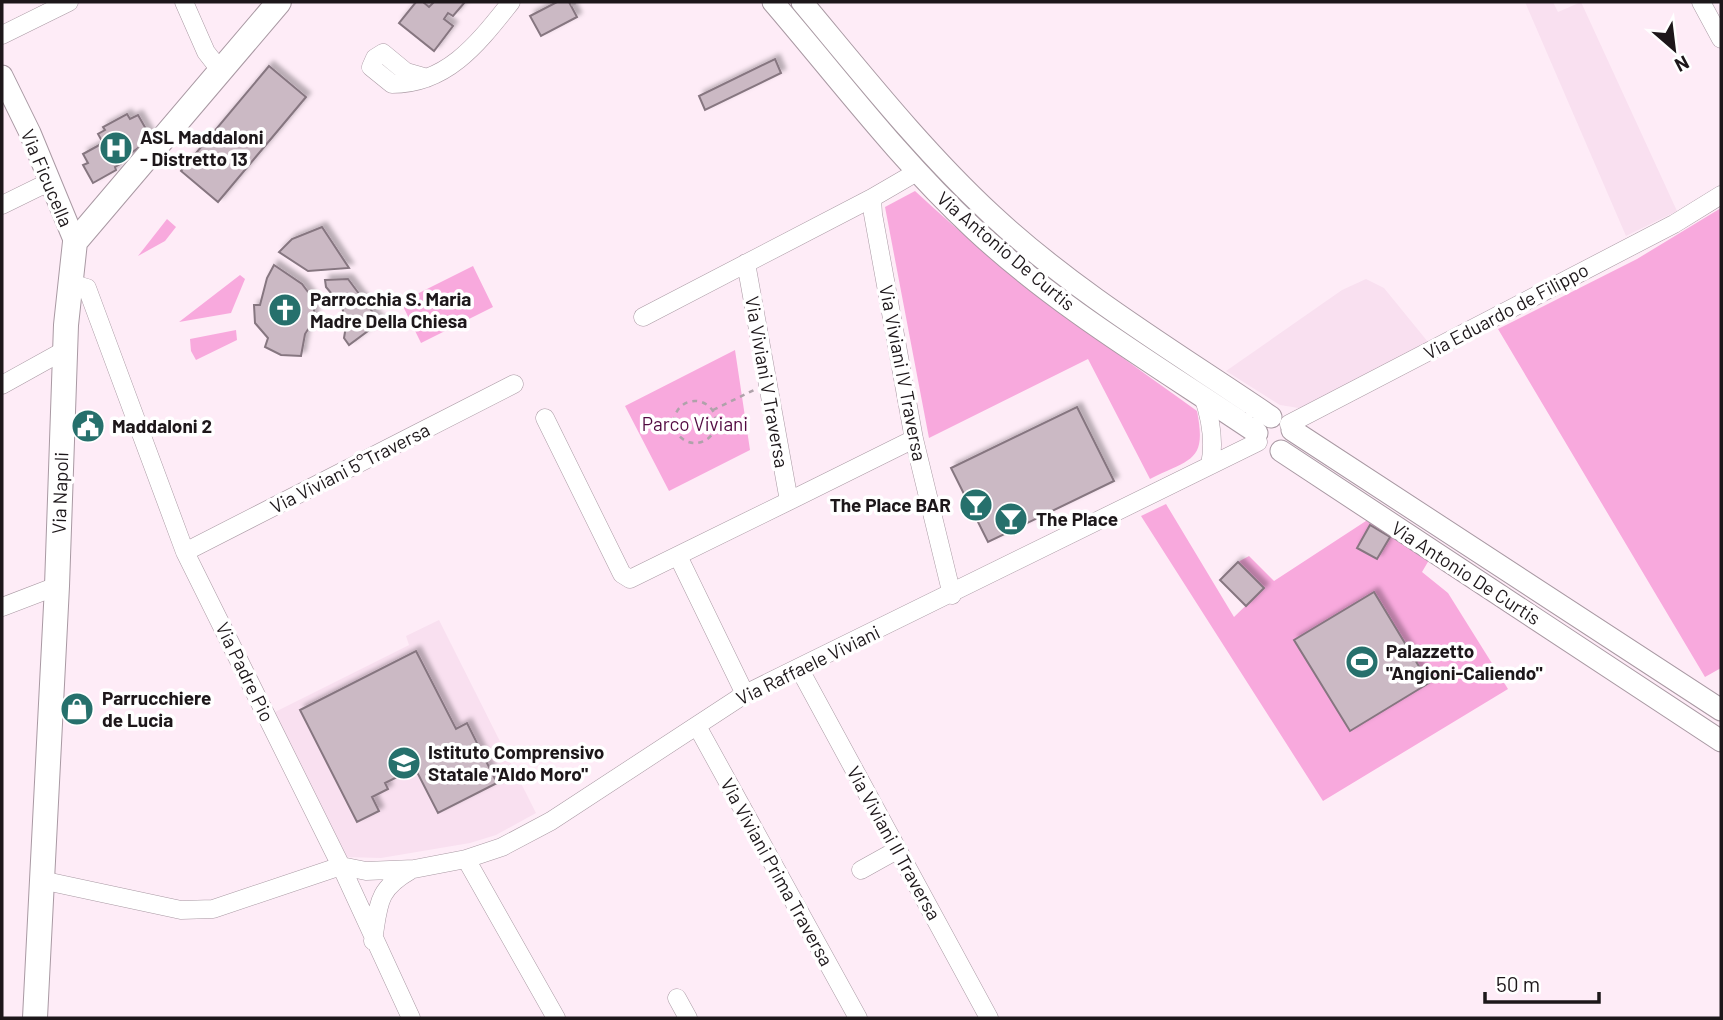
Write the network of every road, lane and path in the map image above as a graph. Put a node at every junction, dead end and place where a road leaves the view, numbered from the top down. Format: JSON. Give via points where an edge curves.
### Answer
{"nodes":[{"id":1,"x":69,"y":2,"type":"edge"},
{"id":2,"x":184,"y":2,"type":"edge"},
{"id":3,"x":279,"y":2,"type":"edge"},
{"id":4,"x":511,"y":2,"type":"edge"},
{"id":5,"x":578,"y":2,"type":"edge"},
{"id":6,"x":773,"y":2,"type":"edge"},
{"id":7,"x":802,"y":2,"type":"edge"},
{"id":8,"x":1701,"y":2,"type":"edge"},
{"id":9,"x":571,"y":5,"type":"dead end"},
{"id":10,"x":2,"y":34,"type":"edge"},
{"id":11,"x":1721,"y":38,"type":"edge"},
{"id":12,"x":829,"y":52,"type":"junction"},
{"id":13,"x":220,"y":70,"type":"junction"},
{"id":14,"x":427,"y":78,"type":"dead end"},
{"id":15,"x":3,"y":84,"type":"edge"},
{"id":16,"x":915,"y":173,"type":"junction"},
{"id":17,"x":48,"y":182,"type":"junction"},
{"id":18,"x":1721,"y":195,"type":"edge"},
{"id":19,"x":872,"y":198,"type":"junction"},
{"id":20,"x":2,"y":205,"type":"edge"},
{"id":21,"x":75,"y":242,"type":"junction"},
{"id":22,"x":746,"y":263,"type":"junction"},
{"id":23,"x":70,"y":283,"type":"junction"},
{"id":24,"x":98,"y":317,"type":"junction"},
{"id":25,"x":643,"y":317,"type":"dead end"},
{"id":26,"x":66,"y":325,"type":"junction"},
{"id":27,"x":65,"y":350,"type":"junction"},
{"id":28,"x":767,"y":383,"type":"junction"},
{"id":29,"x":514,"y":384,"type":"dead end"},
{"id":30,"x":2,"y":385,"type":"edge"},
{"id":31,"x":1203,"y":396,"type":"junction"},
{"id":32,"x":713,"y":410,"type":"junction"},
{"id":33,"x":545,"y":418,"type":"dead end"},
{"id":34,"x":1274,"y":429,"type":"junction"},
{"id":35,"x":914,"y":439,"type":"junction"},
{"id":36,"x":1210,"y":465,"type":"junction"},
{"id":37,"x":789,"y":501,"type":"junction"},
{"id":38,"x":186,"y":552,"type":"junction"},
{"id":39,"x":678,"y":556,"type":"junction"},
{"id":40,"x":57,"y":586,"type":"junction"},
{"id":41,"x":952,"y":595,"type":"junction"},
{"id":42,"x":2,"y":607,"type":"edge"},
{"id":43,"x":799,"y":668,"type":"junction"},
{"id":44,"x":745,"y":694,"type":"junction"},
{"id":45,"x":1721,"y":710,"type":"edge"},
{"id":46,"x":696,"y":726,"type":"junction"},
{"id":47,"x":1721,"y":741,"type":"edge"},
{"id":48,"x":897,"y":850,"type":"junction"},
{"id":49,"x":466,"y":859,"type":"junction"},
{"id":50,"x":341,"y":866,"type":"junction"},
{"id":51,"x":414,"y":869,"type":"junction"},
{"id":52,"x":861,"y":870,"type":"dead end"},
{"id":53,"x":41,"y":880,"type":"junction"},
{"id":54,"x":373,"y":941,"type":"junction"},
{"id":55,"x":677,"y":999,"type":"dead end"},
{"id":56,"x":35,"y":1018,"type":"edge"},
{"id":57,"x":411,"y":1018,"type":"edge"},
{"id":58,"x":556,"y":1018,"type":"edge"},
{"id":59,"x":688,"y":1018,"type":"edge"},
{"id":60,"x":858,"y":1018,"type":"edge"},
{"id":61,"x":987,"y":1018,"type":"edge"}],
"edges":[{"from":1,"to":10,"type":"street"},
{"from":2,"to":13,"type":"street","via":[[206,52]]},
{"from":3,"to":13,"type":"main road"},
{"from":4,"to":14,"type":"street","via":[[476,47]]},
{"from":5,"to":9,"type":"path"},
{"from":6,"to":12,"type":"street","name":"Via Antonio De Curtis"},
{"from":7,"to":12,"type":"street","name":"Via Antonio De Curtis"},
{"from":8,"to":11,"type":"street"},
{"from":12,"to":16,"type":"street","name":"Via Antonio De Curtis"},
{"from":12,"to":34,"type":"street","name":"Via Antonio De Curtis","via":[[995,217]]},
{"from":13,"to":21,"type":"main road"},
{"from":15,"to":17,"type":"street","name":"Via Ficucella"},
{"from":16,"to":19,"type":"street"},
{"from":16,"to":31,"type":"street","name":"Via Antonio De Curtis","via":[[1056,298]]},
{"from":17,"to":20,"type":"street"},
{"from":17,"to":21,"type":"street","name":"Via Ficucella"},
{"from":18,"to":34,"type":"street","name":"Via Eduardo de Filippo","via":[[1674,224]]},
{"from":19,"to":22,"type":"street"},
{"from":19,"to":35,"type":"street","name":"Via Viviani IV Traversa"},
{"from":21,"to":23,"type":"main road","name":"Via Napoli"},
{"from":22,"to":25,"type":"street"},
{"from":22,"to":28,"type":"street","name":"Via Viviani V Traversa"},
{"from":23,"to":24,"type":"street","name":"Via Padre Pio","via":[[87,288]]},
{"from":23,"to":26,"type":"main road","name":"Via Napoli"},
{"from":24,"to":26,"type":"street","via":[[87,312]]},
{"from":24,"to":38,"type":"street","name":"Via Padre Pio"},
{"from":26,"to":27,"type":"main road","name":"Via Napoli"},
{"from":27,"to":30,"type":"street"},
{"from":27,"to":40,"type":"main road","name":"Via Napoli"},
{"from":28,"to":32,"type":"path"},
{"from":28,"to":37,"type":"street","name":"Via Viviani V Traversa"},
{"from":29,"to":38,"type":"street","name":"Via Viviani 5°Traversa"},
{"from":31,"to":34,"type":"street","name":"Via Antonio De Curtis"},
{"from":31,"to":36,"type":"street","via":[[1213,449]]},
{"from":32,"to":32,"type":"path","via":[[714,432],[702,442],[683,440],[674,430],[674,416],[687,401],[702,401]]},
{"from":33,"to":39,"type":"street","via":[[622,574],[631,579]]},
{"from":34,"to":36,"type":"street","name":"Via Raffaele Viviani"},
{"from":34,"to":45,"type":"street","name":"Via Antonio De Curtis"},
{"from":34,"to":47,"type":"street","name":"Via Antonio De Curtis","via":[[1268,450],[1281,451]]},
{"from":35,"to":37,"type":"street"},
{"from":35,"to":41,"type":"street","name":"Via Viviani IV Traversa"},
{"from":36,"to":41,"type":"street","name":"Via Raffaele Viviani"},
{"from":37,"to":39,"type":"street"},
{"from":38,"to":50,"type":"street","name":"Via Padre Pio"},
{"from":39,"to":44,"type":"street"},
{"from":40,"to":42,"type":"street"},
{"from":40,"to":53,"type":"main road","name":"Via Napoli"},
{"from":41,"to":43,"type":"street","name":"Via Raffaele Viviani"},
{"from":43,"to":44,"type":"street","name":"Via Raffaele Viviani"},
{"from":43,"to":48,"type":"street","name":"Via Viviani II Traversa"},
{"from":44,"to":46,"type":"street","name":"Via Raffaele Viviani"},
{"from":46,"to":49,"type":"street","name":"Via Raffaele Viviani","via":[[551,821],[502,847]]},
{"from":46,"to":60,"type":"street","name":"Via Viviani Prima Traversa"},
{"from":48,"to":52,"type":"street"},
{"from":48,"to":61,"type":"street","name":"Via Viviani II Traversa"},
{"from":49,"to":51,"type":"street","name":"Via Raffaele Viviani"},
{"from":49,"to":58,"type":"street"},
{"from":50,"to":51,"type":"street","name":"Via Raffaele Viviani","via":[[366,871]]},
{"from":50,"to":53,"type":"street","name":"Via Raffaele Viviani","via":[[213,909],[181,910]]},
{"from":50,"to":54,"type":"street","name":"Via Padre Pio"},
{"from":51,"to":54,"type":"street","name":"Via Raffaele Viviani","via":[[389,883],[379,905]]},
{"from":53,"to":56,"type":"main road","name":"Via Napoli"},
{"from":54,"to":57,"type":"street","name":"Via Padre Pio"},
{"from":55,"to":59,"type":"street"}]}
